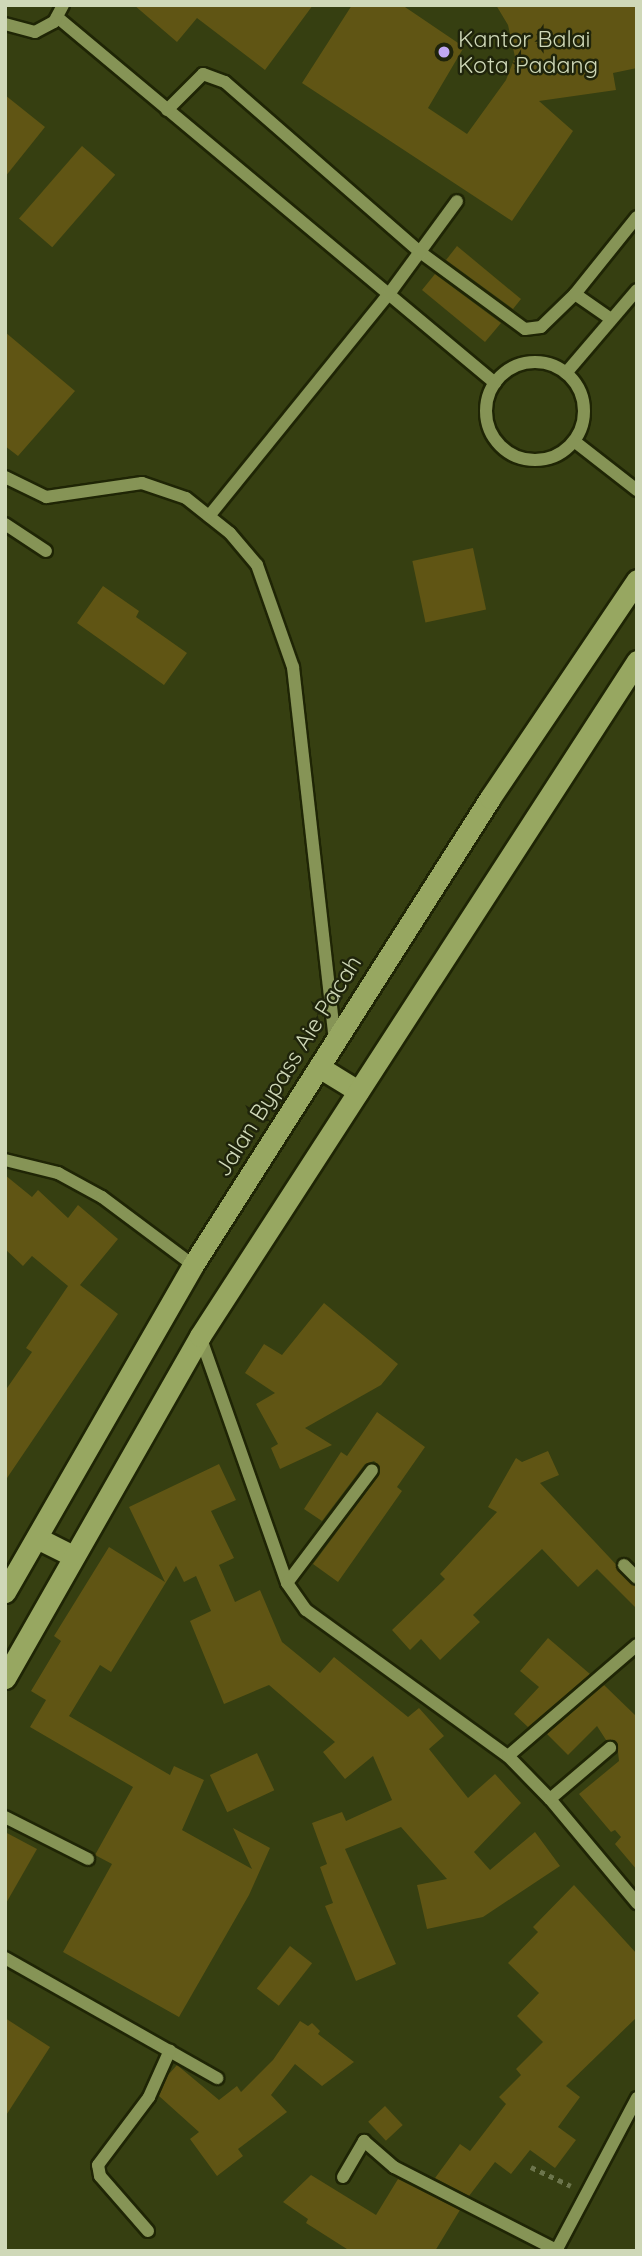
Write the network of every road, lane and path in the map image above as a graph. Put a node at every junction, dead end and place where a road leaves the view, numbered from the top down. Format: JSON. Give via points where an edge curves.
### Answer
{"nodes":[{"id":1,"x":60,"y":11,"type":"edge"},
{"id":2,"x":5,"y":24,"type":"edge"},
{"id":3,"x":24,"y":33,"type":"junction"},
{"id":4,"x":5,"y":40,"type":"edge"},
{"id":5,"x":167,"y":110,"type":"junction"},
{"id":6,"x":457,"y":201,"type":"dead end"},
{"id":7,"x":637,"y":217,"type":"edge"},
{"id":8,"x":420,"y":252,"type":"junction"},
{"id":9,"x":637,"y":290,"type":"edge"},
{"id":10,"x":389,"y":294,"type":"junction"},
{"id":11,"x":575,"y":294,"type":"junction"},
{"id":12,"x":611,"y":319,"type":"junction"},
{"id":13,"x":566,"y":373,"type":"junction"},
{"id":14,"x":495,"y":383,"type":"junction"},
{"id":15,"x":574,"y":442,"type":"junction"},
{"id":16,"x":5,"y":477,"type":"edge"},
{"id":17,"x":637,"y":490,"type":"edge"},
{"id":18,"x":209,"y":516,"type":"junction"},
{"id":19,"x":5,"y":524,"type":"edge"},
{"id":20,"x":46,"y":551,"type":"dead end"},
{"id":21,"x":637,"y":580,"type":"edge"},
{"id":22,"x":637,"y":661,"type":"edge"},
{"id":23,"x":335,"y":1040,"type":"junction"},
{"id":24,"x":318,"y":1067,"type":"junction"},
{"id":25,"x":358,"y":1091,"type":"junction"},
{"id":26,"x":5,"y":1160,"type":"edge"},
{"id":27,"x":193,"y":1265,"type":"junction"},
{"id":28,"x":200,"y":1336,"type":"junction"},
{"id":29,"x":372,"y":1470,"type":"dead end"},
{"id":30,"x":37,"y":1538,"type":"junction"},
{"id":31,"x":73,"y":1556,"type":"junction"},
{"id":32,"x":624,"y":1565,"type":"dead end"},
{"id":33,"x":637,"y":1578,"type":"edge"},
{"id":34,"x":288,"y":1583,"type":"junction"},
{"id":35,"x":5,"y":1592,"type":"edge"},
{"id":36,"x":637,"y":1644,"type":"edge"},
{"id":37,"x":5,"y":1678,"type":"edge"},
{"id":38,"x":610,"y":1748,"type":"dead end"},
{"id":39,"x":508,"y":1756,"type":"junction"},
{"id":40,"x":550,"y":1799,"type":"junction"},
{"id":41,"x":5,"y":1817,"type":"edge"},
{"id":42,"x":88,"y":1859,"type":"dead end"},
{"id":43,"x":637,"y":1903,"type":"edge"},
{"id":44,"x":5,"y":1958,"type":"edge"},
{"id":45,"x":170,"y":2050,"type":"junction"},
{"id":46,"x":217,"y":2078,"type":"dead end"},
{"id":47,"x":637,"y":2098,"type":"edge"},
{"id":48,"x":531,"y":2167,"type":"dead end"},
{"id":49,"x":343,"y":2177,"type":"dead end"},
{"id":50,"x":589,"y":2191,"type":"junction"},
{"id":51,"x":148,"y":2231,"type":"dead end"},
{"id":52,"x":556,"y":2250,"type":"edge"}],
"edges":[{"from":1,"to":3,"type":"street","via":[[45,29]]},
{"from":1,"to":5,"type":"street"},
{"from":2,"to":3,"type":"street"},
{"from":3,"to":4,"type":"street"},
{"from":5,"to":8,"type":"street","via":[[203,74],[213,75]]},
{"from":5,"to":10,"type":"street"},
{"from":6,"to":8,"type":"street"},
{"from":7,"to":11,"type":"street"},
{"from":8,"to":10,"type":"street"},
{"from":8,"to":11,"type":"street","via":[[525,329],[541,327]]},
{"from":9,"to":12,"type":"street"},
{"from":10,"to":14,"type":"street"},
{"from":10,"to":18,"type":"street"},
{"from":11,"to":12,"type":"street"},
{"from":12,"to":13,"type":"street"},
{"from":13,"to":14,"type":"street","via":[[549,364],[528,362],[509,369]]},
{"from":13,"to":15,"type":"street","via":[[584,406]]},
{"from":14,"to":15,"type":"street","via":[[487,401],[487,419],[506,451],[542,460],[560,454]]},
{"from":15,"to":17,"type":"street"},
{"from":16,"to":18,"type":"street","via":[[46,497],[142,483],[186,498]]},
{"from":18,"to":23,"type":"street","via":[[257,565],[293,667]]},
{"from":19,"to":20,"type":"street"},
{"from":21,"to":23,"type":"highway","name":"Jalan Bypass Aie Pacah"},
{"from":22,"to":25,"type":"highway"},
{"from":23,"to":24,"type":"highway","name":"Jalan Bypass Aie Pacah"},
{"from":24,"to":25,"type":"highway"},
{"from":24,"to":27,"type":"highway","name":"Jalan Bypass Aie Pacah"},
{"from":25,"to":28,"type":"highway"},
{"from":26,"to":27,"type":"street","via":[[58,1173],[102,1197]]},
{"from":27,"to":30,"type":"highway","name":"Jalan Bypass Aie Pacah"},
{"from":28,"to":31,"type":"highway"},
{"from":28,"to":34,"type":"street"},
{"from":29,"to":34,"type":"street"},
{"from":30,"to":31,"type":"highway"},
{"from":30,"to":35,"type":"highway","name":"Jalan Bypass Aie Pacah"},
{"from":31,"to":37,"type":"highway"},
{"from":32,"to":33,"type":"street"},
{"from":34,"to":39,"type":"street","via":[[306,1610],[329,1631]]},
{"from":36,"to":39,"type":"street"},
{"from":38,"to":40,"type":"street"},
{"from":39,"to":40,"type":"street"},
{"from":40,"to":43,"type":"street"},
{"from":41,"to":42,"type":"street"},
{"from":44,"to":45,"type":"street"},
{"from":45,"to":46,"type":"street"},
{"from":45,"to":51,"type":"street","via":[[149,2097],[98,2165],[100,2176]]},
{"from":47,"to":50,"type":"street"},
{"from":48,"to":50,"type":"path","via":[[554,2181]]},
{"from":49,"to":52,"type":"street","via":[[364,2141],[394,2166]]},
{"from":50,"to":52,"type":"street"}]}
